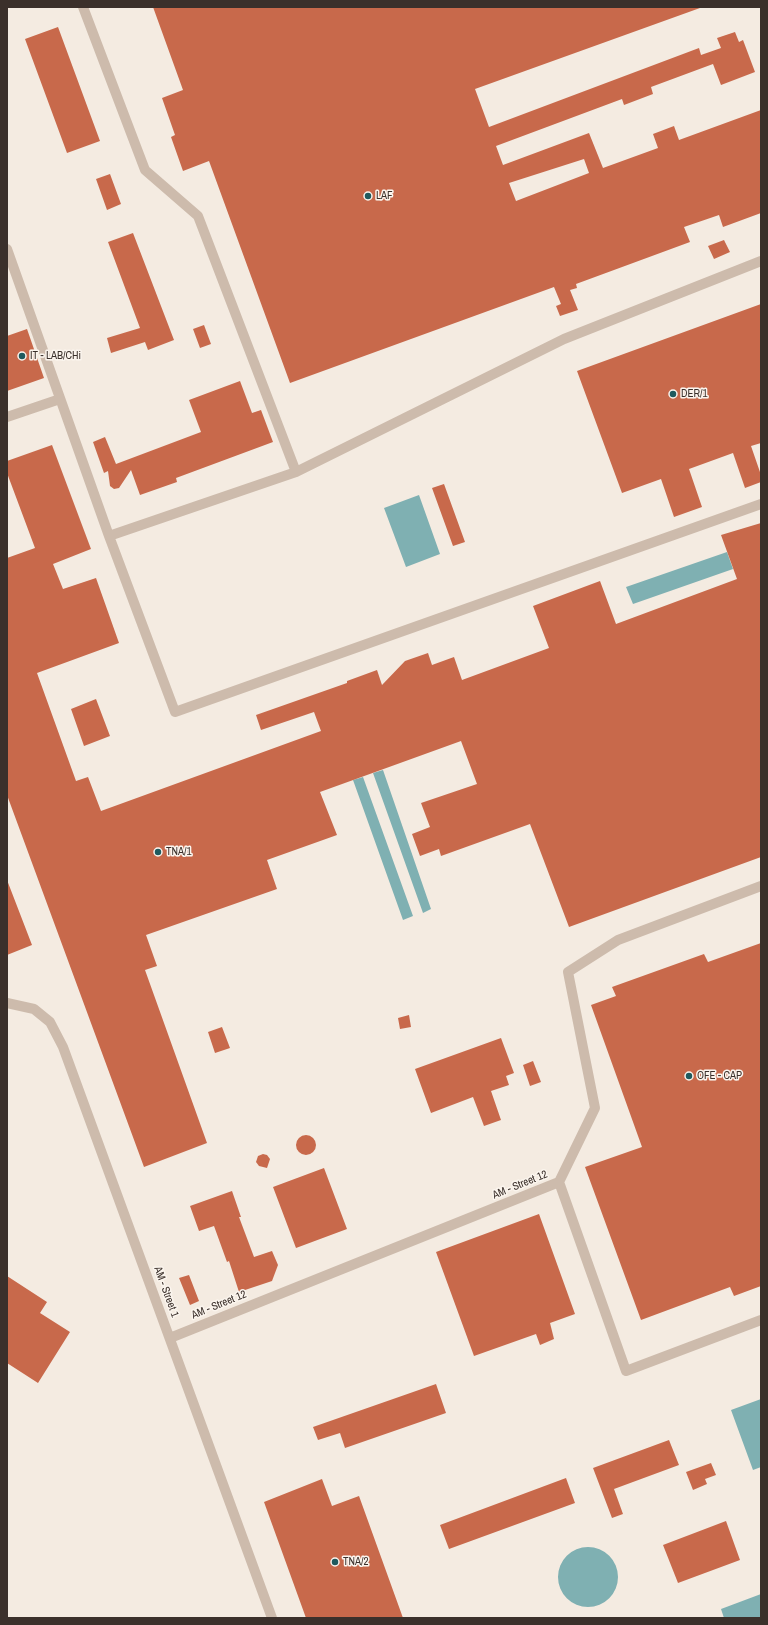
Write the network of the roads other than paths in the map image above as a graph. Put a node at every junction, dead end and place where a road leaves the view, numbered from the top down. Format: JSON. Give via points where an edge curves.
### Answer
{"nodes":[{"id":1,"x":83,"y":7,"type":"edge"},
{"id":2,"x":7,"y":249,"type":"edge"},
{"id":3,"x":761,"y":261,"type":"edge"},
{"id":4,"x":60,"y":399,"type":"junction"},
{"id":5,"x":7,"y":417,"type":"edge"},
{"id":6,"x":296,"y":472,"type":"junction"},
{"id":7,"x":761,"y":504,"type":"edge"},
{"id":8,"x":109,"y":536,"type":"junction"},
{"id":9,"x":761,"y":886,"type":"edge"},
{"id":10,"x":7,"y":1003,"type":"edge"},
{"id":11,"x":559,"y":1182,"type":"junction"},
{"id":12,"x":761,"y":1320,"type":"edge"},
{"id":13,"x":170,"y":1338,"type":"junction"},
{"id":14,"x":272,"y":1618,"type":"edge"}],
"edges":[{"from":1,"to":6,"type":"lane","via":[[145,170],[198,216]]},
{"from":2,"to":4,"type":"lane"},
{"from":3,"to":6,"type":"lane","via":[[564,339]]},
{"from":4,"to":5,"type":"lane"},
{"from":4,"to":8,"type":"lane"},
{"from":6,"to":8,"type":"lane"},
{"from":7,"to":8,"type":"lane","via":[[175,712]]},
{"from":9,"to":11,"type":"lane","via":[[618,940],[568,972],[595,1108]]},
{"from":10,"to":13,"type":"lane","name":"AM - Street 1","via":[[34,1009],[50,1022],[63,1047]]},
{"from":11,"to":12,"type":"lane","name":"AM - Street 12","via":[[626,1371]]},
{"from":11,"to":13,"type":"lane","name":"AM - Street 12"},
{"from":13,"to":14,"type":"lane","name":"AM - Street 1"}]}
